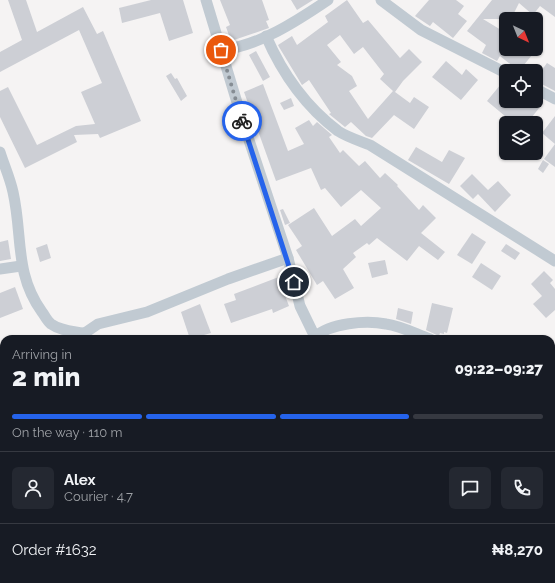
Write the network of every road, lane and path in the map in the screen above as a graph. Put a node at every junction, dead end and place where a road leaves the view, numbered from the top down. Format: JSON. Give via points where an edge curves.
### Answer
{"nodes":[{"id":1,"x":206,"y":0,"type":"edge"},
{"id":2,"x":328,"y":0,"type":"edge"},
{"id":3,"x":381,"y":0,"type":"edge"},
{"id":4,"x":266,"y":36,"type":"junction"},
{"id":5,"x":221,"y":50,"type":"junction"},
{"id":6,"x":499,"y":69,"type":"edge"},
{"id":7,"x":543,"y":93,"type":"edge"},
{"id":8,"x":555,"y":100,"type":"edge"},
{"id":9,"x":0,"y":152,"type":"edge"},
{"id":10,"x":288,"y":258,"type":"junction"},
{"id":11,"x":555,"y":261,"type":"edge"},
{"id":12,"x":21,"y":266,"type":"junction"},
{"id":13,"x":0,"y":270,"type":"edge"},
{"id":14,"x":77,"y":335,"type":"edge"},
{"id":15,"x":82,"y":335,"type":"edge"},
{"id":16,"x":317,"y":335,"type":"edge"},
{"id":17,"x":320,"y":335,"type":"edge"},
{"id":18,"x":419,"y":335,"type":"edge"}],
"edges":[{"from":1,"to":5,"type":"street"},
{"from":2,"to":4,"type":"street"},
{"from":3,"to":6,"type":"street","via":[[421,30]]},
{"from":4,"to":5,"type":"street"},
{"from":4,"to":11,"type":"street","via":[[278,63],[298,93],[340,132],[370,145]]},
{"from":5,"to":10,"type":"street"},
{"from":7,"to":8,"type":"street"},
{"from":9,"to":12,"type":"street","via":[[13,192],[19,226]]},
{"from":10,"to":15,"type":"street","via":[[147,312],[98,324]]},
{"from":10,"to":16,"type":"street","via":[[300,306],[306,320]]},
{"from":12,"to":13,"type":"street"},
{"from":12,"to":14,"type":"street","via":[[38,307],[50,323]]},
{"from":17,"to":18,"type":"street","via":[[347,324],[386,323]]}]}
